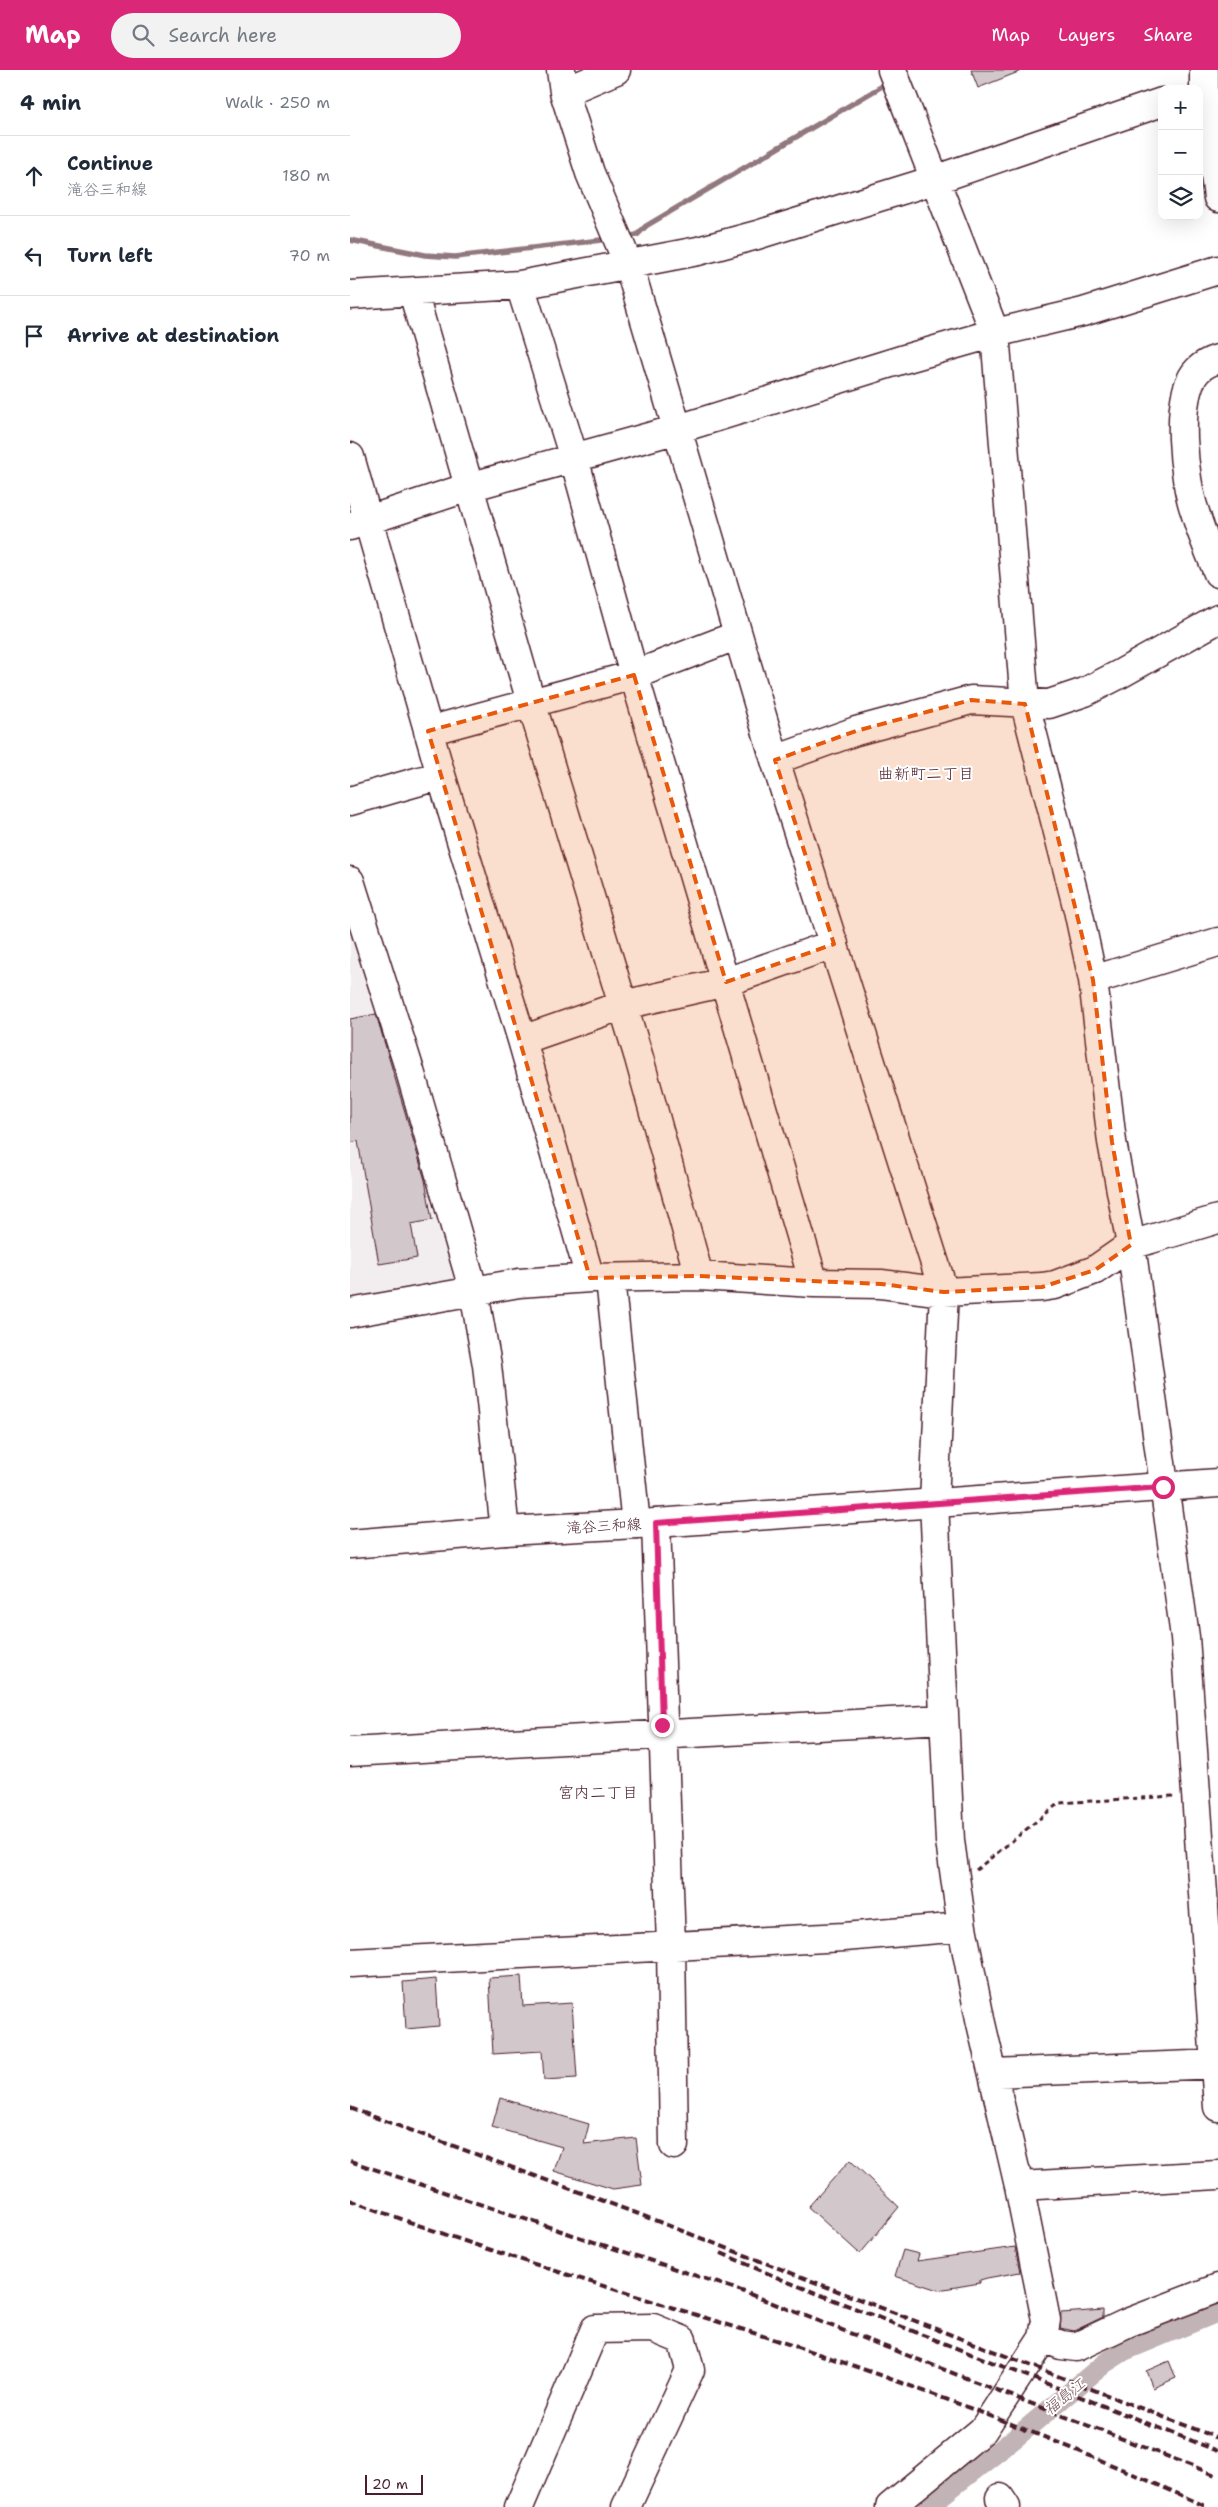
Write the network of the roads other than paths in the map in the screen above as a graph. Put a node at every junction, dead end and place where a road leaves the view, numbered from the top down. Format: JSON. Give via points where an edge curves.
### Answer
{"nodes":[{"id":1,"x":616,"y":70,"type":"edge"},
{"id":2,"x":892,"y":70,"type":"edge"},
{"id":3,"x":563,"y":81,"type":"edge"},
{"id":4,"x":1206,"y":83,"type":"edge"},
{"id":5,"x":1158,"y":103,"type":"edge"},
{"id":6,"x":934,"y":180,"type":"junction"},
{"id":7,"x":1218,"y":198,"type":"edge"},
{"id":8,"x":629,"y":266,"type":"junction"},
{"id":9,"x":1218,"y":270,"type":"edge"},
{"id":10,"x":520,"y":285,"type":"junction"},
{"id":11,"x":413,"y":292,"type":"junction"},
{"id":12,"x":350,"y":295,"type":"edge"},
{"id":13,"x":995,"y":333,"type":"junction"},
{"id":14,"x":1218,"y":359,"type":"edge"},
{"id":15,"x":678,"y":429,"type":"junction"},
{"id":16,"x":350,"y":456,"type":"edge"},
{"id":17,"x":574,"y":458,"type":"junction"},
{"id":18,"x":469,"y":487,"type":"junction"},
{"id":19,"x":360,"y":523,"type":"edge"},
{"id":20,"x":1218,"y":574,"type":"edge"},
{"id":21,"x":1218,"y":618,"type":"edge"},
{"id":22,"x":738,"y":635,"type":"junction"},
{"id":23,"x":634,"y":675,"type":"junction"},
{"id":24,"x":531,"y":702,"type":"junction"},
{"id":25,"x":1025,"y":704,"type":"junction"},
{"id":26,"x":428,"y":731,"type":"junction"},
{"id":27,"x":775,"y":760,"type":"junction"},
{"id":28,"x":441,"y":775,"type":"junction"},
{"id":29,"x":350,"y":801,"type":"edge"},
{"id":30,"x":350,"y":881,"type":"edge"},
{"id":31,"x":1218,"y":942,"type":"edge"},
{"id":32,"x":834,"y":944,"type":"junction"},
{"id":33,"x":1093,"y":980,"type":"junction"},
{"id":34,"x":726,"y":982,"type":"junction"},
{"id":35,"x":623,"y":1005,"type":"junction"},
{"id":36,"x":522,"y":1040,"type":"junction"},
{"id":37,"x":1218,"y":1219,"type":"edge"},
{"id":38,"x":1131,"y":1245,"type":"junction"},
{"id":39,"x":699,"y":1276,"type":"junction"},
{"id":40,"x":600,"y":1278,"type":"junction"},
{"id":41,"x":814,"y":1283,"type":"junction"},
{"id":42,"x":474,"y":1292,"type":"junction"},
{"id":43,"x":944,"y":1292,"type":"junction"},
{"id":44,"x":350,"y":1313,"type":"edge"},
{"id":45,"x":1218,"y":1483,"type":"edge"},
{"id":46,"x":1163,"y":1487,"type":"junction"},
{"id":47,"x":934,"y":1502,"type":"junction"},
{"id":48,"x":646,"y":1523,"type":"junction"},
{"id":49,"x":505,"y":1531,"type":"junction"},
{"id":50,"x":350,"y":1544,"type":"edge"},
{"id":51,"x":943,"y":1719,"type":"junction"},
{"id":52,"x":662,"y":1735,"type":"junction"},
{"id":53,"x":350,"y":1752,"type":"edge"},
{"id":54,"x":1209,"y":1849,"type":"edge"},
{"id":55,"x":962,"y":1927,"type":"junction"},
{"id":56,"x":671,"y":1945,"type":"junction"},
{"id":57,"x":350,"y":1963,"type":"edge"},
{"id":58,"x":1216,"y":2064,"type":"edge"},
{"id":59,"x":993,"y":2073,"type":"junction"},
{"id":60,"x":1218,"y":2107,"type":"edge"},
{"id":61,"x":674,"y":2145,"type":"dead end"},
{"id":62,"x":1218,"y":2175,"type":"edge"},
{"id":63,"x":1019,"y":2186,"type":"junction"},
{"id":64,"x":1218,"y":2288,"type":"edge"},
{"id":65,"x":1043,"y":2338,"type":"junction"},
{"id":66,"x":519,"y":2507,"type":"edge"},
{"id":67,"x":626,"y":2507,"type":"edge"},
{"id":68,"x":890,"y":2507,"type":"edge"}],
"edges":[{"from":1,"to":3,"type":"street"},
{"from":2,"to":6,"type":"street"},
{"from":3,"to":8,"type":"street","via":[[590,173]]},
{"from":4,"to":7,"type":"street"},
{"from":5,"to":6,"type":"street"},
{"from":6,"to":8,"type":"street","via":[[757,235]]},
{"from":6,"to":13,"type":"street"},
{"from":8,"to":10,"type":"street"},
{"from":8,"to":15,"type":"street"},
{"from":9,"to":13,"type":"street","via":[[1083,312]]},
{"from":10,"to":11,"type":"street"},
{"from":10,"to":17,"type":"street"},
{"from":11,"to":12,"type":"street"},
{"from":11,"to":18,"type":"street"},
{"from":13,"to":15,"type":"street"},
{"from":13,"to":25,"type":"street"},
{"from":14,"to":20,"type":"street","via":[[1197,370],[1188,389],[1184,412],[1184,467],[1194,511]]},
{"from":15,"to":17,"type":"street"},
{"from":15,"to":22,"type":"street"},
{"from":16,"to":19,"type":"street"},
{"from":17,"to":18,"type":"street"},
{"from":17,"to":23,"type":"street"},
{"from":18,"to":19,"type":"street"},
{"from":18,"to":24,"type":"street"},
{"from":19,"to":26,"type":"street"},
{"from":21,"to":25,"type":"street","via":[[1085,692],[1049,704]]},
{"from":22,"to":23,"type":"street"},
{"from":22,"to":27,"type":"street"},
{"from":23,"to":24,"type":"street"},
{"from":23,"to":34,"type":"street"},
{"from":24,"to":26,"type":"street"},
{"from":24,"to":35,"type":"street"},
{"from":25,"to":27,"type":"street","via":[[971,700],[856,731]]},
{"from":25,"to":33,"type":"street"},
{"from":26,"to":28,"type":"street"},
{"from":27,"to":32,"type":"street"},
{"from":28,"to":29,"type":"street"},
{"from":28,"to":36,"type":"street"},
{"from":30,"to":42,"type":"street","via":[[410,1071]]},
{"from":31,"to":33,"type":"street"},
{"from":32,"to":34,"type":"street"},
{"from":32,"to":43,"type":"street"},
{"from":33,"to":38,"type":"street","via":[[1112,1142]]},
{"from":34,"to":35,"type":"street"},
{"from":34,"to":41,"type":"street"},
{"from":35,"to":36,"type":"street"},
{"from":35,"to":39,"type":"street"},
{"from":36,"to":40,"type":"street"},
{"from":37,"to":38,"type":"street"},
{"from":38,"to":43,"type":"street","via":[[1094,1270],[1055,1285]]},
{"from":38,"to":46,"type":"street"},
{"from":39,"to":40,"type":"street"},
{"from":39,"to":41,"type":"street"},
{"from":40,"to":42,"type":"street","via":[[519,1282]]},
{"from":40,"to":48,"type":"street"},
{"from":41,"to":43,"type":"street","via":[[880,1284]]},
{"from":42,"to":44,"type":"street"},
{"from":42,"to":49,"type":"street","via":[[487,1365]]},
{"from":43,"to":47,"type":"street"},
{"from":45,"to":46,"type":"street","name":"滝谷三和線"},
{"from":46,"to":47,"type":"street","name":"滝谷三和線"},
{"from":46,"to":54,"type":"street","via":[[1185,1637],[1196,1794]]},
{"from":47,"to":48,"type":"street","name":"滝谷三和線"},
{"from":47,"to":51,"type":"street"},
{"from":48,"to":49,"type":"street","name":"滝谷三和線"},
{"from":48,"to":52,"type":"street"},
{"from":49,"to":50,"type":"street","name":"滝谷三和線"},
{"from":51,"to":52,"type":"street"},
{"from":51,"to":55,"type":"street","via":[[950,1840]]},
{"from":52,"to":53,"type":"street"},
{"from":52,"to":56,"type":"street"},
{"from":54,"to":58,"type":"street"},
{"from":55,"to":56,"type":"street","via":[[844,1937]]},
{"from":55,"to":59,"type":"street"},
{"from":56,"to":57,"type":"street"},
{"from":56,"to":61,"type":"street"},
{"from":58,"to":59,"type":"street"},
{"from":58,"to":60,"type":"street"},
{"from":59,"to":63,"type":"street"},
{"from":62,"to":63,"type":"street"},
{"from":63,"to":65,"type":"street","via":[[1043,2299],[1046,2320]]},
{"from":64,"to":65,"type":"street","via":[[1127,2323],[1076,2347],[1061,2346]]},
{"from":65,"to":68,"type":"street","via":[[983,2430]]},
{"from":66,"to":67,"type":"street","via":[[595,2329],[653,2328],[682,2340],[690,2370]]}]}
